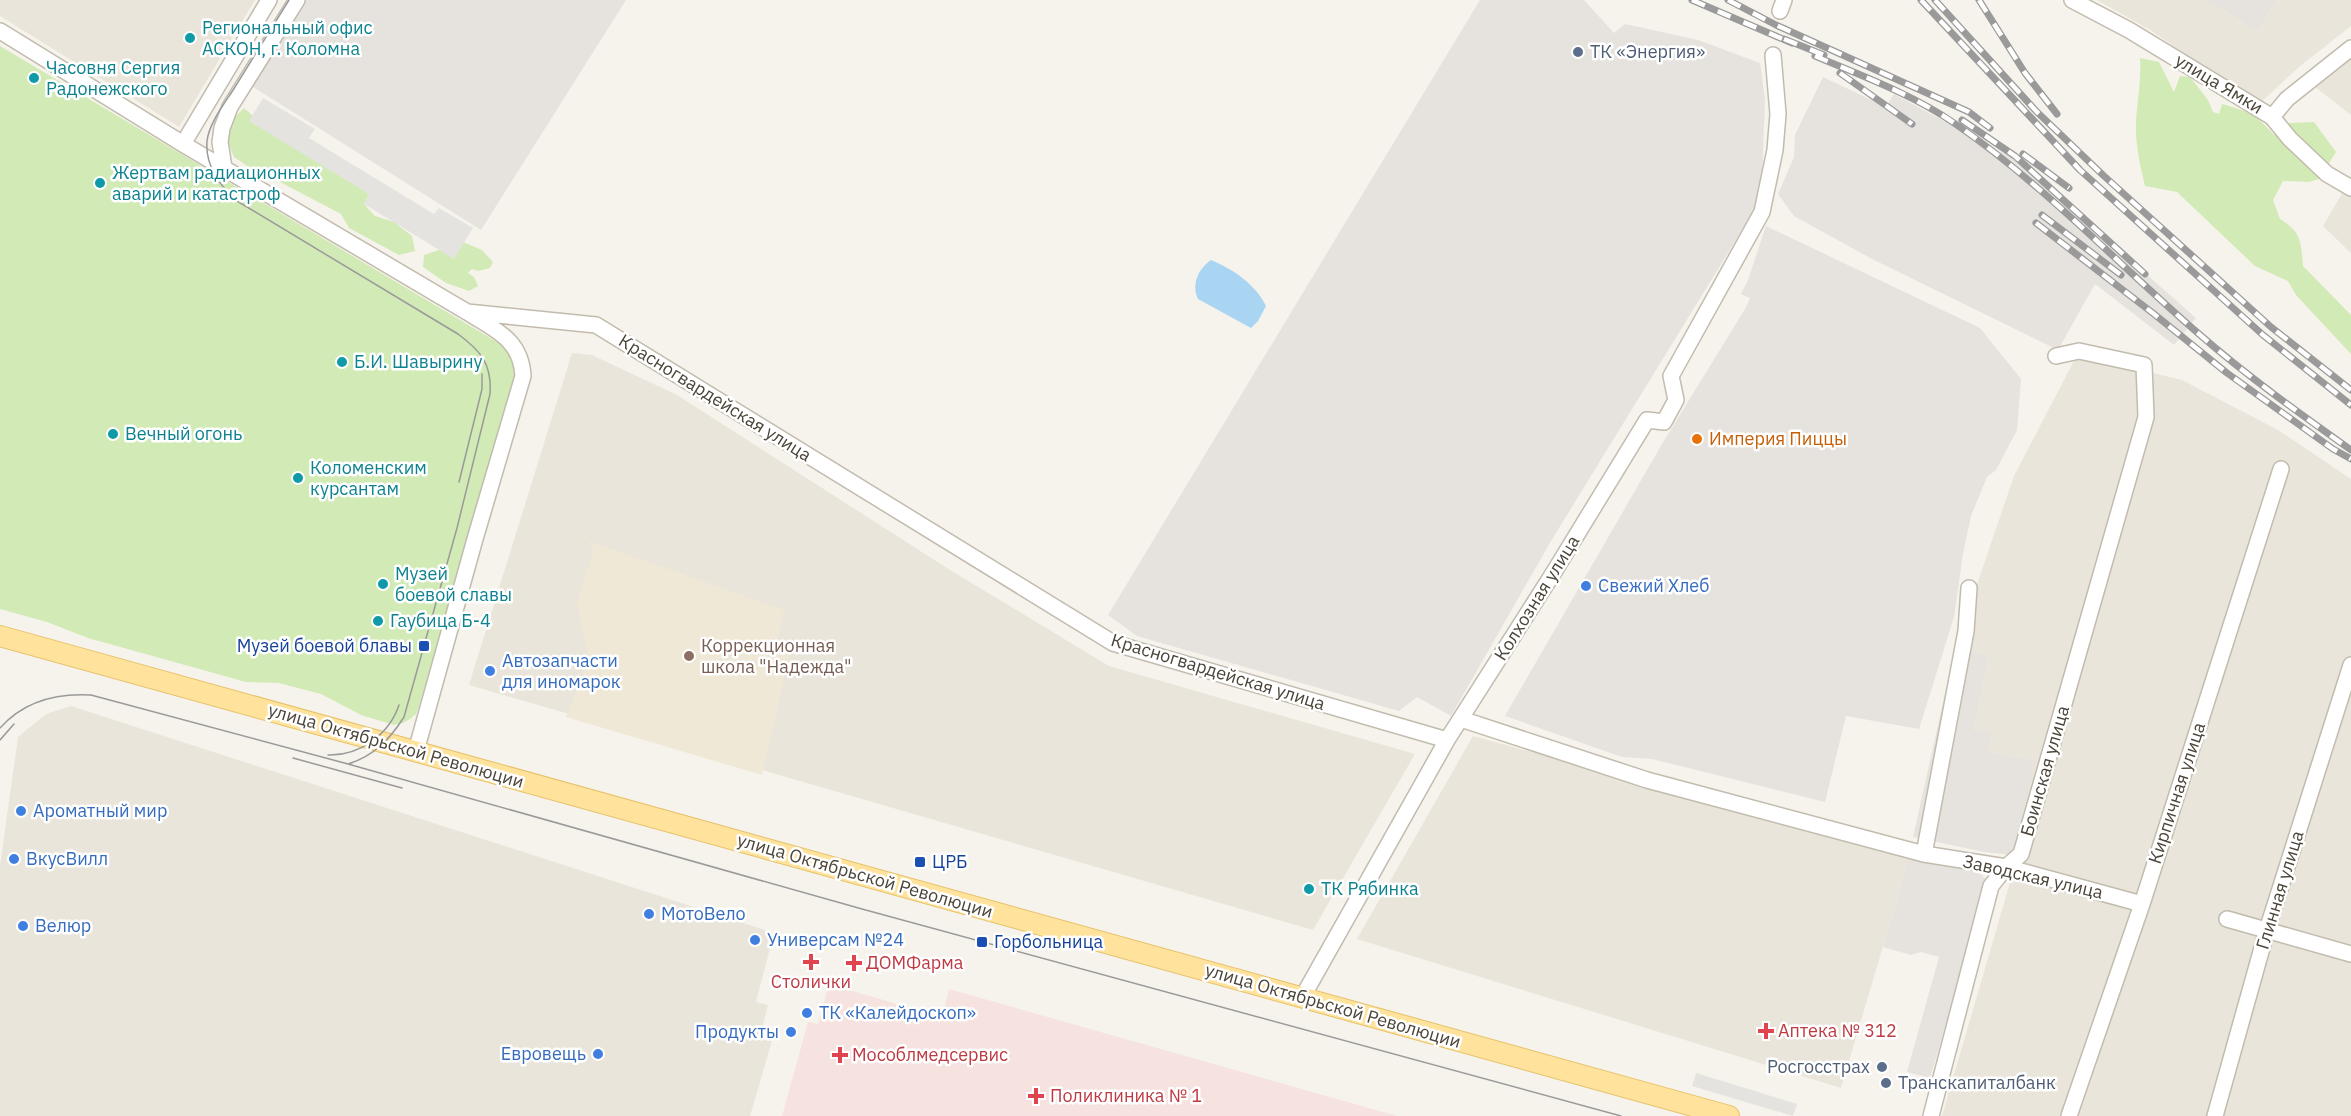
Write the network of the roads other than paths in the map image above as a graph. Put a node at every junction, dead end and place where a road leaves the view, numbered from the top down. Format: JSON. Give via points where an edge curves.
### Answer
{"nodes":[{"id":1,"x":269,"y":0,"type":"edge"},
{"id":2,"x":297,"y":0,"type":"edge"},
{"id":3,"x":2072,"y":0,"type":"edge"},
{"id":4,"x":0,"y":31,"type":"edge"},
{"id":5,"x":2351,"y":48,"type":"edge"},
{"id":6,"x":1773,"y":54,"type":"dead end"},
{"id":7,"x":2272,"y":117,"type":"junction"},
{"id":8,"x":183,"y":144,"type":"junction"},
{"id":9,"x":224,"y":168,"type":"junction"},
{"id":10,"x":2351,"y":188,"type":"edge"},
{"id":11,"x":467,"y":312,"type":"junction"},
{"id":12,"x":2056,"y":357,"type":"dead end"},
{"id":13,"x":2281,"y":469,"type":"dead end"},
{"id":14,"x":1969,"y":588,"type":"dead end"},
{"id":15,"x":0,"y":636,"type":"edge"},
{"id":16,"x":2351,"y":665,"type":"edge"},
{"id":17,"x":1461,"y":719,"type":"junction"},
{"id":18,"x":1447,"y":740,"type":"junction"},
{"id":19,"x":416,"y":751,"type":"junction"},
{"id":20,"x":1924,"y":854,"type":"junction"},
{"id":21,"x":2006,"y":867,"type":"junction"},
{"id":22,"x":2142,"y":904,"type":"junction"},
{"id":23,"x":2228,"y":919,"type":"dead end"},
{"id":24,"x":2267,"y":930,"type":"junction"},
{"id":25,"x":2351,"y":954,"type":"edge"},
{"id":26,"x":1302,"y":998,"type":"junction"},
{"id":27,"x":1729,"y":1116,"type":"edge"},
{"id":28,"x":1931,"y":1116,"type":"edge"},
{"id":29,"x":2069,"y":1116,"type":"edge"},
{"id":30,"x":2215,"y":1116,"type":"edge"}],
"edges":[{"from":1,"to":8,"type":"street"},
{"from":2,"to":9,"type":"street","via":[[230,107],[220,142]]},
{"from":3,"to":7,"type":"street","name":"улица Ямки","via":[[2157,46]]},
{"from":4,"to":8,"type":"street","name":"Красногвардейская улица"},
{"from":5,"to":7,"type":"street","via":[[2288,99]]},
{"from":6,"to":17,"type":"street","name":"Колхозная улица","via":[[1778,114],[1762,212],[1671,376],[1676,400],[1664,422],[1647,420]]},
{"from":7,"to":10,"type":"street","name":"улица Ямки","via":[[2327,174]]},
{"from":8,"to":9,"type":"street","name":"Красногвардейская улица"},
{"from":9,"to":11,"type":"street","name":"Красногвардейская улица"},
{"from":11,"to":18,"type":"street","name":"Красногвардейская улица","via":[[596,325],[1113,643]]},
{"from":11,"to":19,"type":"street","via":[[509,340],[519,352],[523,376]]},
{"from":12,"to":21,"type":"street","name":"Боинская улица","via":[[2079,351],[2144,365],[2146,417],[2021,854]]},
{"from":13,"to":22,"type":"street","name":"Кирпичная улица"},
{"from":14,"to":20,"type":"street","via":[[1966,631]]},
{"from":15,"to":19,"type":"main road","name":"улица Октябрьской Революции"},
{"from":16,"to":24,"type":"street","name":"Глинная улица"},
{"from":17,"to":18,"type":"street","name":"Колхозная улица"},
{"from":17,"to":20,"type":"street","name":"Заводская улица","via":[[1647,780]]},
{"from":18,"to":26,"type":"street","name":"Колхозная улица"},
{"from":19,"to":26,"type":"main road","name":"улица Октябрьской Революции"},
{"from":20,"to":21,"type":"street","name":"Заводская улица"},
{"from":21,"to":22,"type":"street","name":"Заводская улица"},
{"from":21,"to":28,"type":"street","name":"Боинская улица","via":[[1991,886]]},
{"from":22,"to":29,"type":"street","name":"Кирпичная улица"},
{"from":23,"to":24,"type":"street"},
{"from":24,"to":25,"type":"street"},
{"from":24,"to":30,"type":"street","name":"Глинная улица"},
{"from":26,"to":27,"type":"main road","name":"улица Октябрьской Революции"}]}
